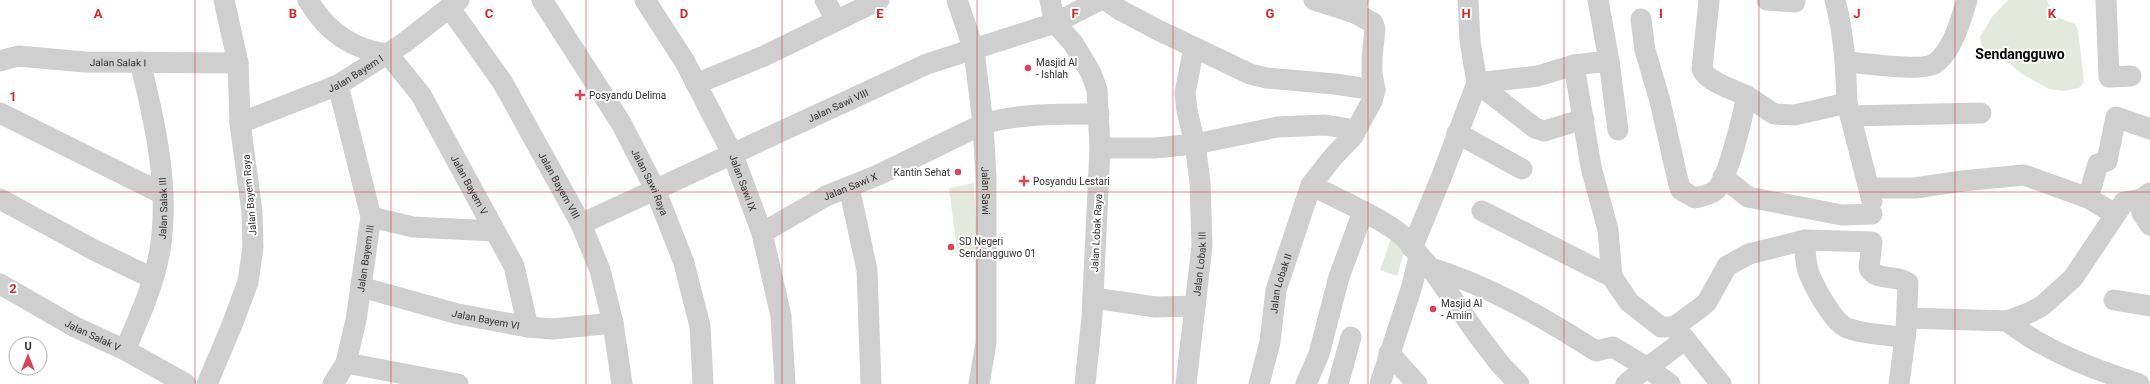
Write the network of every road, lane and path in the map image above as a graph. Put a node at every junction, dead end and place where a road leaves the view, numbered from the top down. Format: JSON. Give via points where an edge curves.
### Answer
{"nodes":[{"id":1,"x":224,"y":0,"type":"edge"},
{"id":2,"x":308,"y":0,"type":"edge"},
{"id":3,"x":542,"y":0,"type":"edge"},
{"id":4,"x":645,"y":0,"type":"edge"},
{"id":5,"x":825,"y":0,"type":"edge"},
{"id":6,"x":879,"y":0,"type":"edge"},
{"id":7,"x":957,"y":0,"type":"edge"},
{"id":8,"x":1050,"y":0,"type":"edge"},
{"id":9,"x":1100,"y":0,"type":"edge"},
{"id":10,"x":1106,"y":0,"type":"edge"},
{"id":11,"x":1314,"y":0,"type":"edge"},
{"id":12,"x":1468,"y":0,"type":"edge"},
{"id":13,"x":1598,"y":0,"type":"edge"},
{"id":14,"x":1709,"y":0,"type":"edge"},
{"id":15,"x":1767,"y":0,"type":"edge"},
{"id":16,"x":1835,"y":0,"type":"edge"},
{"id":17,"x":2106,"y":0,"type":"edge"},
{"id":18,"x":1964,"y":1,"type":"edge"},
{"id":19,"x":1795,"y":2,"type":"dead end"},
{"id":20,"x":454,"y":4,"type":"edge"},
{"id":21,"x":1357,"y":7,"type":"edge"},
{"id":22,"x":1641,"y":19,"type":"dead end"},
{"id":23,"x":836,"y":20,"type":"junction"},
{"id":24,"x":1056,"y":23,"type":"junction"},
{"id":25,"x":1194,"y":47,"type":"junction"},
{"id":26,"x":974,"y":50,"type":"junction"},
{"id":27,"x":388,"y":54,"type":"junction"},
{"id":28,"x":0,"y":61,"type":"edge"},
{"id":29,"x":1609,"y":61,"type":"junction"},
{"id":30,"x":140,"y":62,"type":"junction"},
{"id":31,"x":1846,"y":62,"type":"junction"},
{"id":32,"x":238,"y":63,"type":"junction"},
{"id":33,"x":1574,"y":65,"type":"junction"},
{"id":34,"x":2131,"y":76,"type":"dead end"},
{"id":35,"x":1476,"y":83,"type":"junction"},
{"id":36,"x":696,"y":84,"type":"junction"},
{"id":37,"x":338,"y":85,"type":"junction"},
{"id":38,"x":1375,"y":90,"type":"junction"},
{"id":39,"x":1747,"y":96,"type":"junction"},
{"id":40,"x":1848,"y":110,"type":"junction"},
{"id":41,"x":0,"y":113,"type":"edge"},
{"id":42,"x":1981,"y":113,"type":"dead end"},
{"id":43,"x":1099,"y":114,"type":"junction"},
{"id":44,"x":1584,"y":119,"type":"junction"},
{"id":45,"x":240,"y":123,"type":"junction"},
{"id":46,"x":983,"y":124,"type":"junction"},
{"id":47,"x":1356,"y":130,"type":"junction"},
{"id":48,"x":1618,"y":130,"type":"dead end"},
{"id":49,"x":2150,"y":130,"type":"edge"},
{"id":50,"x":1457,"y":133,"type":"junction"},
{"id":51,"x":1195,"y":144,"type":"junction"},
{"id":52,"x":1100,"y":148,"type":"junction"},
{"id":53,"x":733,"y":155,"type":"junction"},
{"id":54,"x":1522,"y":169,"type":"dead end"},
{"id":55,"x":1723,"y":177,"type":"junction"},
{"id":56,"x":1312,"y":185,"type":"junction"},
{"id":57,"x":848,"y":187,"type":"junction"},
{"id":58,"x":1869,"y":188,"type":"junction"},
{"id":59,"x":655,"y":190,"type":"junction"},
{"id":60,"x":163,"y":194,"type":"junction"},
{"id":61,"x":2146,"y":196,"type":"edge"},
{"id":62,"x":2088,"y":198,"type":"junction"},
{"id":63,"x":0,"y":199,"type":"edge"},
{"id":64,"x":1482,"y":211,"type":"dead end"},
{"id":65,"x":1363,"y":212,"type":"junction"},
{"id":66,"x":1872,"y":214,"type":"junction"},
{"id":67,"x":2115,"y":214,"type":"junction"},
{"id":68,"x":372,"y":217,"type":"junction"},
{"id":69,"x":580,"y":224,"type":"junction"},
{"id":70,"x":2150,"y":225,"type":"edge"},
{"id":71,"x":495,"y":231,"type":"junction"},
{"id":72,"x":762,"y":233,"type":"junction"},
{"id":73,"x":1805,"y":240,"type":"junction"},
{"id":74,"x":1872,"y":242,"type":"junction"},
{"id":75,"x":1421,"y":258,"type":"junction"},
{"id":76,"x":1612,"y":277,"type":"junction"},
{"id":77,"x":152,"y":278,"type":"junction"},
{"id":78,"x":0,"y":284,"type":"edge"},
{"id":79,"x":361,"y":287,"type":"junction"},
{"id":80,"x":1093,"y":298,"type":"junction"},
{"id":81,"x":2114,"y":300,"type":"dead end"},
{"id":82,"x":1195,"y":306,"type":"junction"},
{"id":83,"x":2150,"y":306,"type":"edge"},
{"id":84,"x":1907,"y":318,"type":"junction"},
{"id":85,"x":2007,"y":321,"type":"junction"},
{"id":86,"x":613,"y":323,"type":"junction"},
{"id":87,"x":528,"y":326,"type":"junction"},
{"id":88,"x":1676,"y":331,"type":"junction"},
{"id":89,"x":1351,"y":337,"type":"dead end"},
{"id":90,"x":1905,"y":338,"type":"junction"},
{"id":91,"x":125,"y":350,"type":"junction"},
{"id":92,"x":1389,"y":353,"type":"junction"},
{"id":93,"x":346,"y":363,"type":"junction"},
{"id":94,"x":1646,"y":367,"type":"junction"},
{"id":95,"x":186,"y":384,"type":"edge"},
{"id":96,"x":207,"y":384,"type":"edge"},
{"id":97,"x":333,"y":384,"type":"edge"},
{"id":98,"x":458,"y":384,"type":"edge"},
{"id":99,"x":622,"y":384,"type":"edge"},
{"id":100,"x":703,"y":384,"type":"edge"},
{"id":101,"x":785,"y":384,"type":"edge"},
{"id":102,"x":871,"y":384,"type":"edge"},
{"id":103,"x":979,"y":384,"type":"edge"},
{"id":104,"x":1085,"y":384,"type":"edge"},
{"id":105,"x":1186,"y":384,"type":"edge"},
{"id":106,"x":1259,"y":384,"type":"edge"},
{"id":107,"x":1306,"y":384,"type":"edge"},
{"id":108,"x":1338,"y":384,"type":"edge"},
{"id":109,"x":1380,"y":384,"type":"edge"},
{"id":110,"x":1417,"y":384,"type":"edge"},
{"id":111,"x":1519,"y":384,"type":"edge"},
{"id":112,"x":1626,"y":384,"type":"edge"},
{"id":113,"x":1670,"y":384,"type":"edge"},
{"id":114,"x":1721,"y":384,"type":"edge"},
{"id":115,"x":1899,"y":384,"type":"edge"},
{"id":116,"x":2139,"y":384,"type":"edge"}],
"edges":[{"from":1,"to":32,"type":"street","name":"Jalan Bayem Raya"},
{"from":2,"to":27,"type":"street","via":[[327,26],[351,44],[370,52]]},
{"from":3,"to":59,"type":"street","name":"Jalan Sawi Raya","via":[[621,123]]},
{"from":4,"to":36,"type":"street","name":"Jalan Sawi IX","via":[[685,62]]},
{"from":5,"to":23,"type":"street"},
{"from":6,"to":23,"type":"street"},
{"from":7,"to":26,"type":"street","name":"Jalan Sawi"},
{"from":8,"to":24,"type":"street"},
{"from":9,"to":24,"type":"street","name":"Jalan Sawi VIII"},
{"from":10,"to":25,"type":"street","via":[[1120,10]]},
{"from":11,"to":21,"type":"street"},
{"from":12,"to":35,"type":"street"},
{"from":13,"to":29,"type":"street"},
{"from":14,"to":39,"type":"street","via":[[1702,69],[1705,76],[1712,81]]},
{"from":15,"to":19,"type":"street"},
{"from":16,"to":31,"type":"street","via":[[1842,26]]},
{"from":17,"to":34,"type":"street","via":[[2109,77]]},
{"from":18,"to":31,"type":"street","via":[[1955,36],[1934,64],[1919,68]]},
{"from":20,"to":27,"type":"street","name":"Jalan Bayem I"},
{"from":20,"to":69,"type":"street","name":"Jalan Bayem VIII","via":[[503,83]]},
{"from":21,"to":38,"type":"street","via":[[1373,23],[1375,29],[1372,57]]},
{"from":22,"to":55,"type":"street","via":[[1645,50],[1681,190],[1695,198],[1708,194],[1717,189]]},
{"from":23,"to":36,"type":"street","via":[[764,56]]},
{"from":24,"to":26,"type":"street","name":"Jalan Sawi VIII","via":[[991,42]]},
{"from":24,"to":43,"type":"street","name":"Jalan Lobak Raya","via":[[1073,43],[1091,73],[1097,90]]},
{"from":25,"to":38,"type":"street","via":[[1250,74]]},
{"from":25,"to":51,"type":"street","name":"Jalan Lobak III","via":[[1186,93],[1186,111]]},
{"from":26,"to":46,"type":"street","name":"Jalan Sawi"},
{"from":26,"to":53,"type":"street","name":"Jalan Sawi VIII","via":[[927,64]]},
{"from":27,"to":37,"type":"street","name":"Jalan Bayem I"},
{"from":27,"to":71,"type":"street","name":"Jalan Bayem V","via":[[421,95]]},
{"from":28,"to":30,"type":"street","name":"Jalan Salak I","via":[[18,56],[85,62]]},
{"from":29,"to":33,"type":"street"},
{"from":29,"to":48,"type":"street"},
{"from":30,"to":32,"type":"street","name":"Jalan Salak I"},
{"from":30,"to":60,"type":"street","name":"Jalan Salak III","via":[[152,112]]},
{"from":31,"to":40,"type":"street"},
{"from":32,"to":45,"type":"street","name":"Jalan Bayem Raya"},
{"from":33,"to":35,"type":"street","via":[[1538,76]]},
{"from":33,"to":44,"type":"street"},
{"from":35,"to":44,"type":"street","via":[[1526,122],[1544,131]]},
{"from":35,"to":50,"type":"street"},
{"from":36,"to":53,"type":"street","name":"Jalan Sawi IX"},
{"from":37,"to":45,"type":"street","name":"Jalan Bayem I"},
{"from":37,"to":68,"type":"street","name":"Jalan Bayem III"},
{"from":38,"to":47,"type":"street","name":"Jalan Lobak II"},
{"from":39,"to":40,"type":"street","via":[[1774,114],[1795,115]]},
{"from":39,"to":55,"type":"street","via":[[1731,160]]},
{"from":40,"to":42,"type":"street"},
{"from":40,"to":58,"type":"street"},
{"from":41,"to":60,"type":"street"},
{"from":43,"to":46,"type":"street","name":"Jalan Sawi X","via":[[1026,116]]},
{"from":43,"to":52,"type":"street","name":"Jalan Lobak Raya"},
{"from":44,"to":76,"type":"street","via":[[1591,167],[1608,230]]},
{"from":45,"to":96,"type":"street","name":"Jalan Bayem Raya","via":[[252,212],[253,247],[248,282]]},
{"from":46,"to":57,"type":"street","name":"Jalan Sawi X"},
{"from":46,"to":103,"type":"street","name":"Jalan Sawi","via":[[986,178],[986,343]]},
{"from":47,"to":51,"type":"street","via":[[1325,125],[1278,127]]},
{"from":47,"to":56,"type":"street","name":"Jalan Lobak II"},
{"from":49,"to":62,"type":"street","via":[[2116,117],[2107,160],[2098,164]]},
{"from":50,"to":54,"type":"street"},
{"from":50,"to":75,"type":"street"},
{"from":51,"to":52,"type":"street","via":[[1155,148]]},
{"from":51,"to":82,"type":"street","name":"Jalan Lobak III","via":[[1200,182],[1202,246]]},
{"from":52,"to":80,"type":"street","name":"Jalan Lobak Raya"},
{"from":53,"to":59,"type":"street","name":"Jalan Sawi VIII"},
{"from":53,"to":72,"type":"street","name":"Jalan Sawi IX"},
{"from":55,"to":66,"type":"street","via":[[1748,197],[1842,215]]},
{"from":56,"to":65,"type":"street"},
{"from":56,"to":106,"type":"street","name":"Jalan Lobak II","via":[[1276,290],[1270,342]]},
{"from":57,"to":72,"type":"street","name":"Jalan Sawi X","via":[[826,196]]},
{"from":57,"to":102,"type":"street","via":[[867,270]]},
{"from":58,"to":62,"type":"street","via":[[1915,188],[2024,175]]},
{"from":58,"to":66,"type":"street"},
{"from":59,"to":69,"type":"street","name":"Jalan Sawi VIII"},
{"from":59,"to":100,"type":"street","name":"Jalan Sawi Raya","via":[[684,263],[700,326]]},
{"from":60,"to":77,"type":"street","name":"Jalan Salak III","via":[[160,252]]},
{"from":61,"to":67,"type":"street","via":[[2124,202]]},
{"from":61,"to":70,"type":"street","via":[[2142,213]]},
{"from":62,"to":67,"type":"street"},
{"from":63,"to":77,"type":"street"},
{"from":64,"to":76,"type":"street"},
{"from":65,"to":75,"type":"street","via":[[1405,238]]},
{"from":65,"to":107,"type":"street","via":[[1339,277],[1319,354]]},
{"from":66,"to":74,"type":"street"},
{"from":67,"to":85,"type":"street","via":[[2073,278],[2042,306]]},
{"from":68,"to":71,"type":"street","via":[[413,227]]},
{"from":68,"to":79,"type":"street","name":"Jalan Bayem III"},
{"from":69,"to":86,"type":"street","name":"Jalan Bayem VIII","via":[[600,270]]},
{"from":71,"to":87,"type":"street","name":"Jalan Bayem V","via":[[514,266]]},
{"from":72,"to":101,"type":"street","name":"Jalan Sawi IX","via":[[781,316]]},
{"from":73,"to":74,"type":"street"},
{"from":73,"to":88,"type":"street","via":[[1749,254],[1732,263],[1724,271],[1707,302]]},
{"from":73,"to":90,"type":"street","via":[[1805,258],[1810,276],[1840,324],[1853,330]]},
{"from":74,"to":84,"type":"street","via":[[1870,271],[1880,276],[1903,280],[1908,284]]},
{"from":75,"to":92,"type":"street"},
{"from":75,"to":94,"type":"street","via":[[1490,291],[1565,331],[1596,351],[1613,347]]},
{"from":75,"to":111,"type":"street","via":[[1500,364]]},
{"from":76,"to":88,"type":"street","via":[[1629,302],[1662,326]]},
{"from":77,"to":91,"type":"street","name":"Jalan Salak III"},
{"from":78,"to":91,"type":"street","name":"Jalan Salak V","via":[[75,327]]},
{"from":79,"to":87,"type":"street","name":"Jalan Bayem VI","via":[[458,314]]},
{"from":79,"to":93,"type":"street","name":"Jalan Bayem III"},
{"from":80,"to":82,"type":"street","via":[[1156,307]]},
{"from":80,"to":104,"type":"street","name":"Jalan Lobak Raya"},
{"from":81,"to":83,"type":"street"},
{"from":82,"to":105,"type":"street","name":"Jalan Lobak III"},
{"from":84,"to":85,"type":"street"},
{"from":84,"to":90,"type":"street"},
{"from":85,"to":116,"type":"street","via":[[2038,343],[2110,375]]},
{"from":86,"to":87,"type":"street","name":"Jalan Bayem VI","via":[[554,329]]},
{"from":86,"to":99,"type":"street","name":"Jalan Bayem VIII"},
{"from":88,"to":94,"type":"street"},
{"from":88,"to":114,"type":"street"},
{"from":89,"to":108,"type":"street"},
{"from":90,"to":115,"type":"street"},
{"from":91,"to":95,"type":"street","name":"Jalan Salak V"},
{"from":92,"to":109,"type":"street"},
{"from":92,"to":110,"type":"street"},
{"from":93,"to":97,"type":"street","name":"Jalan Bayem III"},
{"from":93,"to":98,"type":"street"},
{"from":94,"to":112,"type":"street"},
{"from":94,"to":113,"type":"street"}]}
